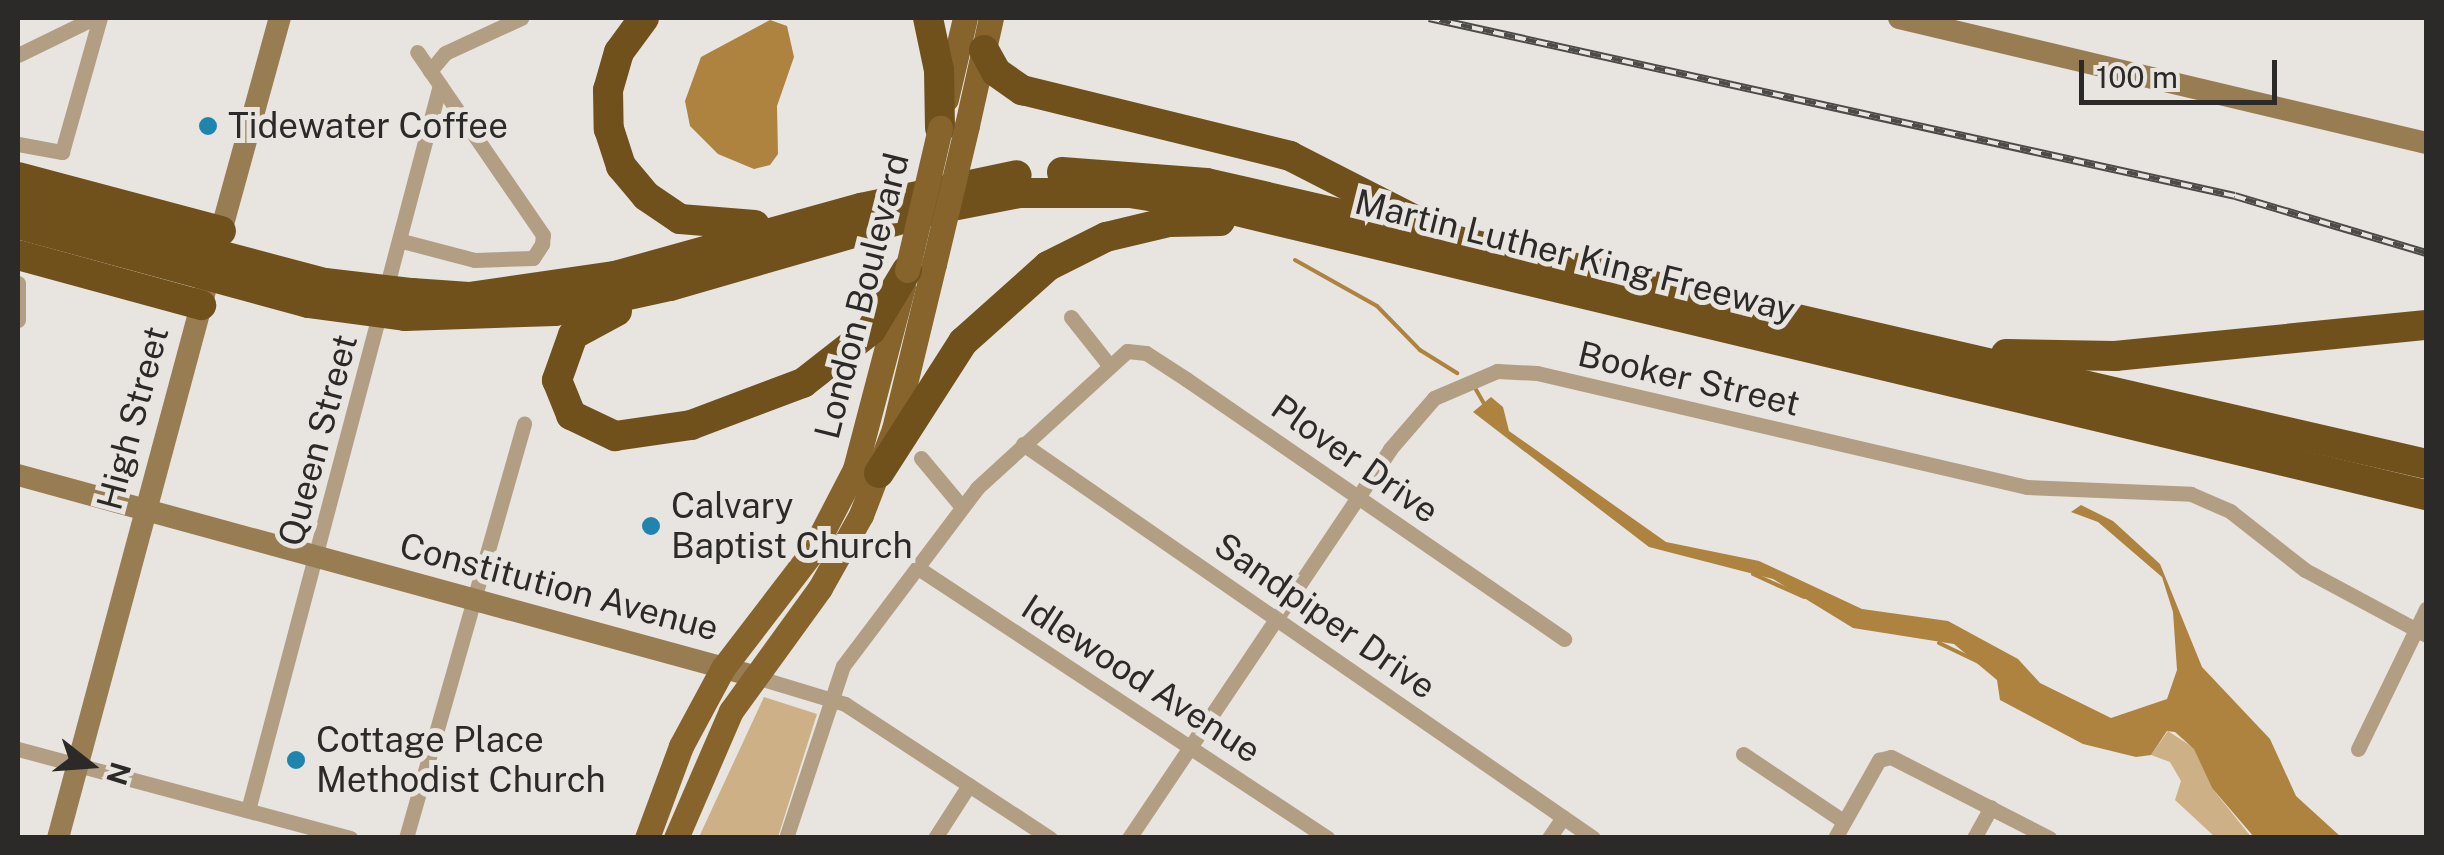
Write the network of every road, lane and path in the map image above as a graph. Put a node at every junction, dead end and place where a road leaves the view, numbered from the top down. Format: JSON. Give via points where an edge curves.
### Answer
{"nodes":[{"id":1,"x":97,"y":18,"type":"edge"},
{"id":2,"x":280,"y":18,"type":"edge"},
{"id":3,"x":521,"y":18,"type":"edge"},
{"id":4,"x":644,"y":18,"type":"edge"},
{"id":5,"x":928,"y":18,"type":"edge"},
{"id":6,"x":1899,"y":18,"type":"edge"},
{"id":7,"x":979,"y":28,"type":"edge"},
{"id":8,"x":417,"y":52,"type":"dead end"},
{"id":9,"x":18,"y":55,"type":"edge"},
{"id":10,"x":430,"y":71,"type":"junction"},
{"id":11,"x":440,"y":85,"type":"junction"},
{"id":12,"x":953,"y":127,"type":"junction"},
{"id":13,"x":2426,"y":142,"type":"edge"},
{"id":14,"x":18,"y":144,"type":"edge"},
{"id":15,"x":18,"y":177,"type":"edge"},
{"id":16,"x":18,"y":202,"type":"edge"},
{"id":17,"x":862,"y":208,"type":"junction"},
{"id":18,"x":18,"y":224,"type":"edge"},
{"id":19,"x":221,"y":230,"type":"junction"},
{"id":20,"x":402,"y":241,"type":"junction"},
{"id":21,"x":1366,"y":244,"type":"junction"},
{"id":22,"x":1491,"y":248,"type":"junction"},
{"id":23,"x":18,"y":255,"type":"edge"},
{"id":24,"x":920,"y":267,"type":"junction"},
{"id":25,"x":705,"y":276,"type":"junction"},
{"id":26,"x":18,"y":283,"type":"edge"},
{"id":27,"x":201,"y":304,"type":"junction"},
{"id":28,"x":409,"y":304,"type":"junction"},
{"id":29,"x":1070,"y":317,"type":"dead end"},
{"id":30,"x":18,"y":320,"type":"edge"},
{"id":31,"x":2426,"y":325,"type":"edge"},
{"id":32,"x":1915,"y":347,"type":"junction"},
{"id":33,"x":1109,"y":365,"type":"junction"},
{"id":34,"x":524,"y":423,"type":"dead end"},
{"id":35,"x":1023,"y":444,"type":"junction"},
{"id":36,"x":921,"y":458,"type":"dead end"},
{"id":37,"x":2260,"y":459,"type":"junction"},
{"id":38,"x":2426,"y":464,"type":"edge"},
{"id":39,"x":879,"y":473,"type":"junction"},
{"id":40,"x":18,"y":476,"type":"edge"},
{"id":41,"x":2426,"y":494,"type":"edge"},
{"id":42,"x":1358,"y":498,"type":"junction"},
{"id":43,"x":962,"y":507,"type":"junction"},
{"id":44,"x":144,"y":510,"type":"junction"},
{"id":45,"x":2426,"y":516,"type":"edge"},
{"id":46,"x":318,"y":558,"type":"junction"},
{"id":47,"x":921,"y":570,"type":"junction"},
{"id":48,"x":474,"y":600,"type":"junction"},
{"id":49,"x":2426,"y":609,"type":"edge"},
{"id":50,"x":1276,"y":619,"type":"junction"},
{"id":51,"x":2423,"y":634,"type":"edge"},
{"id":52,"x":1564,"y":639,"type":"dead end"},
{"id":53,"x":723,"y":668,"type":"junction"},
{"id":54,"x":753,"y":676,"type":"junction"},
{"id":55,"x":828,"y":697,"type":"junction"},
{"id":56,"x":1191,"y":746,"type":"junction"},
{"id":57,"x":18,"y":748,"type":"edge"},
{"id":58,"x":2358,"y":749,"type":"dead end"},
{"id":59,"x":1744,"y":754,"type":"dead end"},
{"id":60,"x":78,"y":764,"type":"junction"},
{"id":61,"x":969,"y":785,"type":"junction"},
{"id":62,"x":1990,"y":807,"type":"junction"},
{"id":63,"x":248,"y":810,"type":"junction"},
{"id":64,"x":1562,"y":817,"type":"junction"},
{"id":65,"x":1843,"y":820,"type":"junction"},
{"id":66,"x":58,"y":838,"type":"edge"},
{"id":67,"x":350,"y":838,"type":"edge"},
{"id":68,"x":406,"y":838,"type":"edge"},
{"id":69,"x":648,"y":838,"type":"edge"},
{"id":70,"x":676,"y":838,"type":"edge"},
{"id":71,"x":786,"y":838,"type":"edge"},
{"id":72,"x":935,"y":838,"type":"edge"},
{"id":73,"x":1050,"y":838,"type":"edge"},
{"id":74,"x":1129,"y":838,"type":"edge"},
{"id":75,"x":1328,"y":838,"type":"edge"},
{"id":76,"x":1549,"y":838,"type":"edge"},
{"id":77,"x":1593,"y":838,"type":"edge"},
{"id":78,"x":1835,"y":838,"type":"edge"},
{"id":79,"x":1974,"y":838,"type":"edge"},
{"id":80,"x":2049,"y":838,"type":"edge"}],
"edges":[{"from":1,"to":9,"type":"street"},
{"from":1,"to":14,"type":"street","via":[[62,152]]},
{"from":2,"to":19,"type":"street","name":"High Street"},
{"from":3,"to":10,"type":"street","via":[[445,52]]},
{"from":4,"to":17,"type":"highway","via":[[620,52],[607,109],[622,166],[646,196],[680,219],[720,228]]},
{"from":5,"to":12,"type":"highway"},
{"from":6,"to":13,"type":"street"},
{"from":7,"to":12,"type":"main road","name":"London Boulevard"},
{"from":7,"to":22,"type":"highway","via":[[996,72],[1022,90],[1290,156],[1429,226]]},
{"from":8,"to":10,"type":"street"},
{"from":10,"to":11,"type":"street"},
{"from":11,"to":20,"type":"street","name":"Queen Street"},
{"from":11,"to":20,"type":"street","via":[[543,235],[542,244],[533,258],[474,260]]},
{"from":12,"to":24,"type":"main road","name":"London Boulevard","bridge":true},
{"from":15,"to":19,"type":"highway"},
{"from":16,"to":28,"type":"highway","bridge":true},
{"from":17,"to":22,"type":"highway","name":"Martin Luther King Freeway","via":[[974,180],[1115,171],[1207,182]]},
{"from":17,"to":28,"type":"highway","via":[[614,276]]},
{"from":18,"to":28,"type":"highway","bridge":true,"via":[[308,303]]},
{"from":19,"to":27,"type":"street","name":"High Street"},
{"from":20,"to":46,"type":"street","name":"Queen Street"},
{"from":21,"to":25,"type":"highway","name":"Martin Luther King Freeway","via":[[1177,198],[1052,191],[936,209]]},
{"from":21,"to":37,"type":"highway","name":"Martin Luther King Freeway"},
{"from":21,"to":39,"type":"highway","via":[[1191,220],[1106,236],[1073,251],[1014,292],[963,342]]},
{"from":22,"to":32,"type":"highway","name":"Martin Luther King Freeway"},
{"from":23,"to":27,"type":"highway"},
{"from":24,"to":25,"type":"highway","via":[[852,349],[773,399],[637,434],[615,436],[582,425],[564,405],[557,380],[574,336],[596,318]]},
{"from":24,"to":39,"type":"main road","name":"London Boulevard"},
{"from":24,"to":53,"type":"main road","name":"London Boulevard","via":[[855,469],[812,552]]},
{"from":25,"to":28,"type":"highway","via":[[555,311]]},
{"from":26,"to":30,"type":"street"},
{"from":27,"to":44,"type":"street","name":"High Street"},
{"from":29,"to":33,"type":"street"},
{"from":31,"to":32,"type":"highway","via":[[2116,356]]},
{"from":32,"to":38,"type":"highway","name":"Martin Luther King Freeway"},
{"from":33,"to":35,"type":"street"},
{"from":33,"to":42,"type":"street","name":"Plover Drive","via":[[1127,351],[1146,353]]},
{"from":34,"to":48,"type":"street"},
{"from":35,"to":43,"type":"street"},
{"from":35,"to":50,"type":"street","name":"Sandpiper Drive"},
{"from":36,"to":43,"type":"street"},
{"from":37,"to":41,"type":"highway","name":"Martin Luther King Freeway"},
{"from":37,"to":45,"type":"highway"},
{"from":39,"to":54,"type":"main road","name":"London Boulevard","via":[[820,588]]},
{"from":40,"to":44,"type":"street","name":"Constitution Avenue"},
{"from":42,"to":50,"type":"street","name":"Booker Street"},
{"from":42,"to":51,"type":"street","name":"Booker Street","via":[[1434,398],[1497,371],[1536,373],[1978,478],[2057,490],[2191,494],[2230,511],[2305,570]]},
{"from":42,"to":52,"type":"street","name":"Plover Drive"},
{"from":43,"to":47,"type":"street"},
{"from":44,"to":46,"type":"street","name":"Constitution Avenue"},
{"from":44,"to":60,"type":"street","name":"High Street"},
{"from":46,"to":48,"type":"street","name":"Constitution Avenue"},
{"from":46,"to":63,"type":"street","name":"Queen Street"},
{"from":47,"to":55,"type":"street","via":[[855,648]]},
{"from":47,"to":56,"type":"street","name":"Idlewood Avenue"},
{"from":48,"to":53,"type":"street","name":"Constitution Avenue"},
{"from":48,"to":68,"type":"street"},
{"from":49,"to":51,"type":"street"},
{"from":50,"to":56,"type":"street","name":"Booker Street"},
{"from":50,"to":64,"type":"street","name":"Sandpiper Drive"},
{"from":51,"to":58,"type":"street"},
{"from":53,"to":54,"type":"street","name":"Constitution Avenue"},
{"from":53,"to":69,"type":"main road","name":"London Boulevard","via":[[674,762]]},
{"from":54,"to":55,"type":"street","name":"Constitution Avenue"},
{"from":54,"to":70,"type":"main road","name":"London Boulevard","via":[[709,754]]},
{"from":55,"to":61,"type":"street","name":"Constitution Avenue"},
{"from":55,"to":71,"type":"street"},
{"from":56,"to":74,"type":"street","name":"Booker Street"},
{"from":56,"to":75,"type":"street","name":"Idlewood Avenue"},
{"from":57,"to":60,"type":"street"},
{"from":59,"to":65,"type":"street"},
{"from":60,"to":63,"type":"street"},
{"from":60,"to":66,"type":"street","name":"High Street"},
{"from":61,"to":72,"type":"street"},
{"from":61,"to":73,"type":"street","name":"Constitution Avenue"},
{"from":62,"to":65,"type":"street","via":[[1884,757]]},
{"from":62,"to":79,"type":"street"},
{"from":62,"to":80,"type":"street"},
{"from":63,"to":67,"type":"street"},
{"from":64,"to":76,"type":"street"},
{"from":64,"to":77,"type":"street","name":"Sandpiper Drive"},
{"from":65,"to":78,"type":"street"}]}
